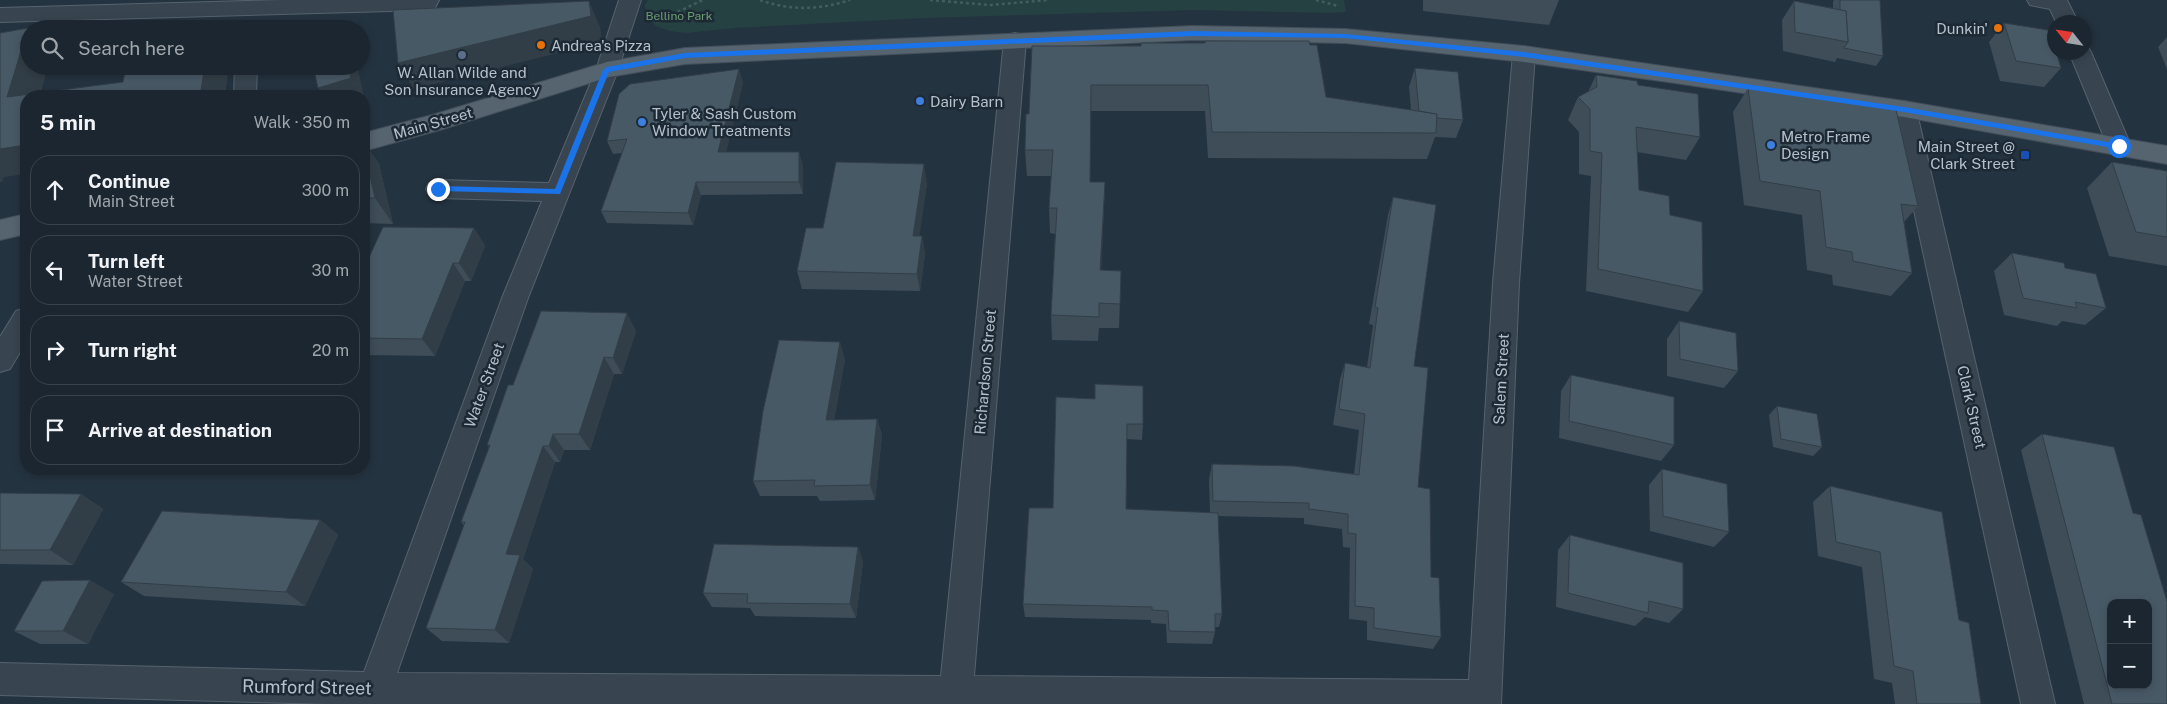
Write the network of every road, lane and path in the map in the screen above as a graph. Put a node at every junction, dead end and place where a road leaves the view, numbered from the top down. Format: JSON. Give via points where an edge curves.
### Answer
{"nodes":[{"id":1,"x":428,"y":0,"type":"edge"},
{"id":2,"x":630,"y":0,"type":"edge"},
{"id":3,"x":760,"y":0,"type":"edge"},
{"id":4,"x":850,"y":0,"type":"edge"},
{"id":5,"x":930,"y":0,"type":"edge"},
{"id":6,"x":1048,"y":0,"type":"edge"},
{"id":7,"x":2038,"y":0,"type":"edge"},
{"id":8,"x":0,"y":15,"type":"edge"},
{"id":9,"x":2064,"y":15,"type":"edge"},
{"id":10,"x":1015,"y":40,"type":"junction"},
{"id":11,"x":1524,"y":54,"type":"junction"},
{"id":12,"x":2083,"y":60,"type":"edge"},
{"id":13,"x":607,"y":70,"type":"junction"},
{"id":14,"x":246,"y":75,"type":"edge"},
{"id":15,"x":245,"y":90,"type":"edge"},
{"id":16,"x":1904,"y":109,"type":"junction"},
{"id":17,"x":370,"y":140,"type":"edge"},
{"id":18,"x":2119,"y":146,"type":"junction"},
{"id":19,"x":2167,"y":155,"type":"edge"},
{"id":20,"x":438,"y":189,"type":"dead end"},
{"id":21,"x":558,"y":192,"type":"junction"},
{"id":22,"x":20,"y":225,"type":"edge"},
{"id":23,"x":0,"y":230,"type":"edge"},
{"id":24,"x":20,"y":329,"type":"edge"},
{"id":25,"x":0,"y":361,"type":"edge"},
{"id":26,"x":0,"y":679,"type":"edge"},
{"id":27,"x":372,"y":696,"type":"edge"},
{"id":28,"x":956,"y":698,"type":"edge"},
{"id":29,"x":1484,"y":700,"type":"edge"},
{"id":30,"x":2038,"y":704,"type":"edge"}],
"edges":[{"from":1,"to":8,"type":"street","via":[[427,3],[314,7]]},
{"from":2,"to":13,"type":"street","name":"Water Street"},
{"from":3,"to":4,"type":"path","via":[[793,10],[830,7]]},
{"from":5,"to":6,"type":"path","via":[[991,4]]},
{"from":7,"to":9,"type":"street","via":[[2058,3]]},
{"from":10,"to":11,"type":"main road","name":"Main Street","via":[[1193,33],[1345,36]]},
{"from":10,"to":13,"type":"main road","name":"Main Street","via":[[685,56]]},
{"from":10,"to":28,"type":"street","name":"Richardson Street"},
{"from":11,"to":16,"type":"main road","name":"Main Street"},
{"from":11,"to":29,"type":"street","name":"Salem Street","via":[[1506,283]]},
{"from":12,"to":18,"type":"street"},
{"from":13,"to":17,"type":"main road","name":"Main Street"},
{"from":13,"to":21,"type":"street","name":"Water Street"},
{"from":14,"to":15,"type":"street"},
{"from":16,"to":18,"type":"main road","name":"Main Street"},
{"from":16,"to":30,"type":"street","name":"Clark Street"},
{"from":18,"to":19,"type":"main road","name":"Main Street"},
{"from":20,"to":21,"type":"street"},
{"from":21,"to":27,"type":"street","name":"Water Street","via":[[515,298]]},
{"from":22,"to":23,"type":"main road"},
{"from":24,"to":25,"type":"street"},
{"from":26,"to":27,"type":"street","name":"Rumford Street"},
{"from":27,"to":28,"type":"street","name":"Rumford Street"},
{"from":28,"to":29,"type":"street","name":"Rumford Street"}]}
